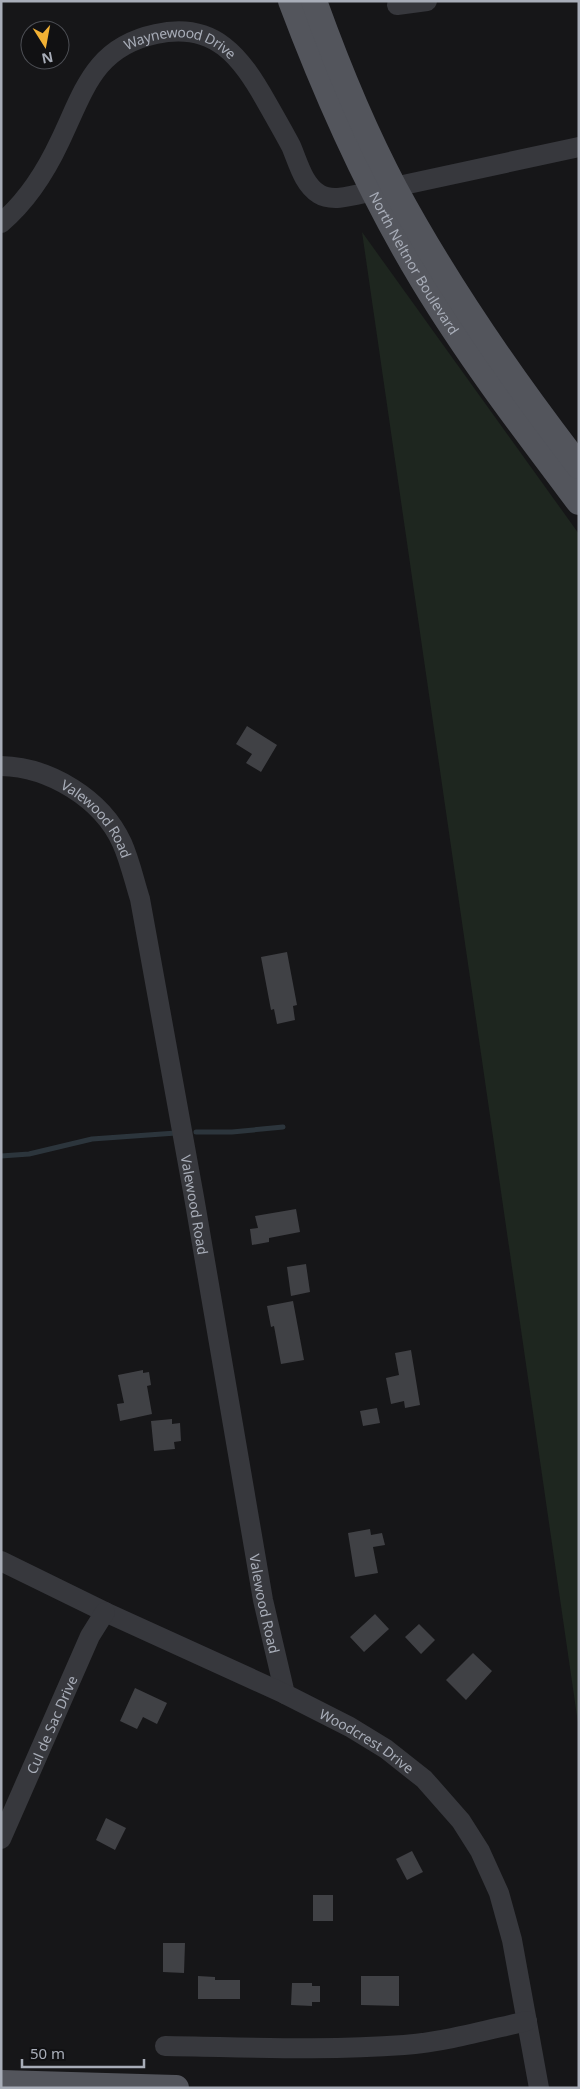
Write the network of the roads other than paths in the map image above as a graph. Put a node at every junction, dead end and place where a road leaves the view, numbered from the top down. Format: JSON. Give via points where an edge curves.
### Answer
{"nodes":[{"id":1,"x":291,"y":1,"type":"edge"},
{"id":2,"x":314,"y":1,"type":"edge"},
{"id":3,"x":427,"y":1,"type":"edge"},
{"id":4,"x":397,"y":4,"type":"dead end"},
{"id":5,"x":579,"y":147,"type":"edge"},
{"id":6,"x":384,"y":189,"type":"junction"},
{"id":7,"x":1,"y":223,"type":"edge"},
{"id":8,"x":579,"y":466,"type":"edge"},
{"id":9,"x":579,"y":502,"type":"edge"},
{"id":10,"x":1,"y":766,"type":"edge"},
{"id":11,"x":1,"y":1561,"type":"edge"},
{"id":12,"x":105,"y":1612,"type":"junction"},
{"id":13,"x":285,"y":1694,"type":"junction"},
{"id":14,"x":1,"y":1839,"type":"edge"},
{"id":15,"x":527,"y":2021,"type":"junction"},
{"id":16,"x":165,"y":2046,"type":"dead end"},
{"id":17,"x":1,"y":2083,"type":"edge"},
{"id":18,"x":176,"y":2088,"type":"edge"},
{"id":19,"x":540,"y":2088,"type":"edge"}],
"edges":[{"from":1,"to":6,"type":"main road","name":"North Neltnor Boulevard","via":[[327,92]]},
{"from":2,"to":6,"type":"main road","name":"North Neltnor Boulevard"},
{"from":3,"to":4,"type":"street"},
{"from":5,"to":6,"type":"street","name":"Waynewood Drive"},
{"from":6,"to":7,"type":"street","name":"Waynewood Drive","via":[[331,198],[318,194],[304,178],[255,82],[239,60],[210,36],[191,32],[157,33],[134,41],[97,67],[48,164],[22,204]]},
{"from":6,"to":8,"type":"main road","name":"North Neltnor Boulevard","via":[[524,396]]},
{"from":6,"to":9,"type":"main road","name":"North Neltnor Boulevard","via":[[421,278],[480,368]]},
{"from":10,"to":13,"type":"street","name":"Valewood Road","via":[[23,769],[74,788],[102,814],[122,842],[140,899],[263,1600]]},
{"from":11,"to":12,"type":"street","name":"Woodcrest Drive"},
{"from":12,"to":13,"type":"street","name":"Woodcrest Drive"},
{"from":12,"to":14,"type":"street","name":"Cul de Sac Drive","via":[[90,1636]]},
{"from":13,"to":15,"type":"street","name":"Woodcrest Drive","via":[[386,1749],[424,1779],[460,1821],[480,1851],[499,1893],[512,1940]]},
{"from":15,"to":16,"type":"street","via":[[403,2045]]},
{"from":15,"to":19,"type":"street","name":"Woodcrest Drive"},
{"from":17,"to":18,"type":"main road"}]}
